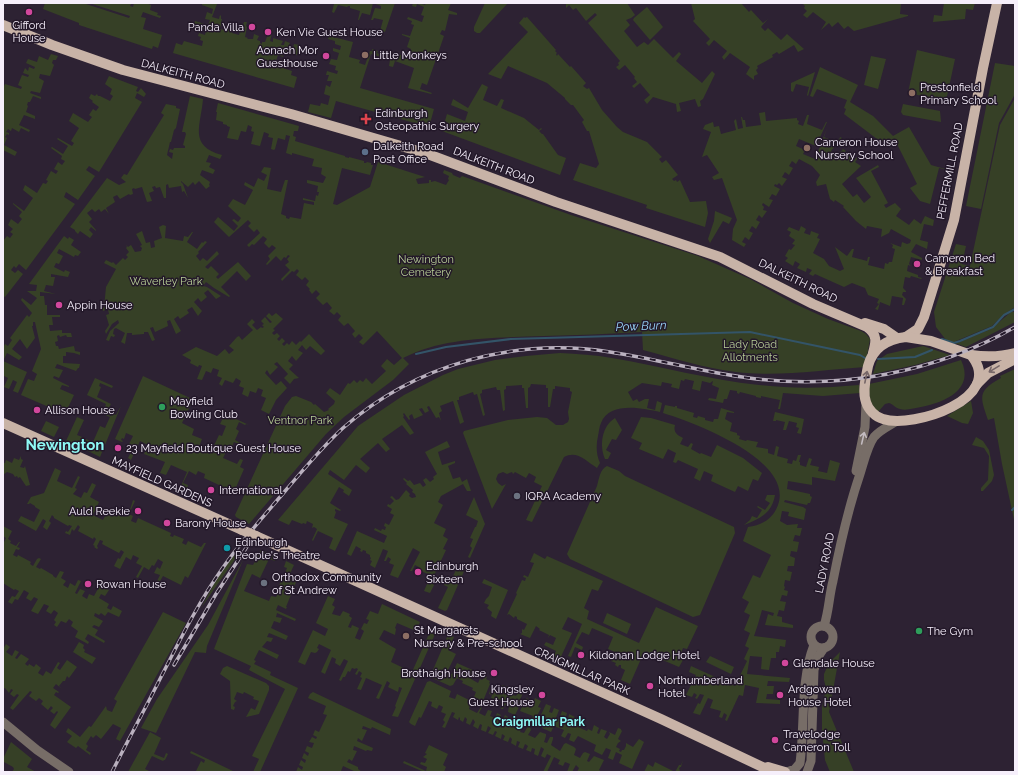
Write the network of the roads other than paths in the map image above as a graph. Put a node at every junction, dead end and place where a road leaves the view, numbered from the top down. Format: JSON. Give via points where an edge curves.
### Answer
{"nodes":[{"id":1,"x":997,"y":3,"type":"edge"},
{"id":2,"x":3,"y":25,"type":"edge"},
{"id":3,"x":924,"y":317,"type":"junction"},
{"id":4,"x":853,"y":320,"type":"junction"},
{"id":5,"x":902,"y":338,"type":"junction"},
{"id":6,"x":931,"y":341,"type":"junction"},
{"id":7,"x":873,"y":353,"type":"junction"},
{"id":8,"x":1015,"y":353,"type":"edge"},
{"id":9,"x":971,"y":355,"type":"junction"},
{"id":10,"x":1015,"y":359,"type":"edge"},
{"id":11,"x":977,"y":384,"type":"junction"},
{"id":12,"x":866,"y":402,"type":"junction"},
{"id":13,"x":897,"y":421,"type":"junction"},
{"id":14,"x":3,"y":423,"type":"edge"},
{"id":15,"x":850,"y":504,"type":"junction"},
{"id":16,"x":224,"y":522,"type":"joint"},
{"id":17,"x":824,"y":626,"type":"junction"},
{"id":18,"x":814,"y":645,"type":"junction"},
{"id":19,"x":824,"y":648,"type":"junction"},
{"id":20,"x":3,"y":722,"type":"edge"},
{"id":21,"x":800,"y":759,"type":"junction"},
{"id":22,"x":811,"y":761,"type":"junction"},
{"id":23,"x":755,"y":763,"type":"junction"},
{"id":24,"x":69,"y":772,"type":"edge"},
{"id":25,"x":773,"y":772,"type":"edge"},
{"id":26,"x":786,"y":772,"type":"edge"},
{"id":27,"x":803,"y":772,"type":"edge"},
{"id":28,"x":807,"y":772,"type":"edge"},
{"id":29,"x":815,"y":772,"type":"edge"}],
"edges":[{"from":1,"to":3,"type":"main road","name":"PEFFERMILL ROAD","via":[[982,68],[954,220]]},
{"from":2,"to":4,"type":"main road","name":"DALKEITH ROAD","via":[[123,70],[421,151],[562,204],[720,257],[813,304]]},
{"from":3,"to":5,"type":"main road","name":"PEFFERMILL ROAD","via":[[918,329]]},
{"from":3,"to":6,"type":"main road"},
{"from":4,"to":5,"type":"main road","name":"DALKEITH ROAD","via":[[878,326]]},
{"from":4,"to":7,"type":"main road","name":"DALKEITH ROAD","via":[[874,334],[876,338]]},
{"from":5,"to":6,"type":"main road"},
{"from":5,"to":7,"type":"main road","via":[[881,345]]},
{"from":6,"to":9,"type":"main road"},
{"from":12,"to":7,"type":"main road","one_way":true,"via":[[865,381]]},
{"from":8,"to":9,"type":"main road","via":[[990,357]]},
{"from":9,"to":11,"type":"main road","via":[[978,372]]},
{"from":10,"to":11,"type":"main road","one_way":true,"via":[[988,373]]},
{"from":11,"to":13,"type":"main road","via":[[967,396],[946,410],[927,417]]},
{"from":12,"to":13,"type":"main road","via":[[878,417]]},
{"from":15,"to":12,"type":"street","name":"LADY ROAD","one_way":true,"via":[[865,427]]},
{"from":13,"to":15,"type":"street","name":"LADY ROAD","via":[[880,431],[871,443]]},
{"from":14,"to":16,"type":"main road","name":"MAYFIELD GARDENS"},
{"from":15,"to":17,"type":"street","name":"LADY ROAD"},
{"from":16,"to":23,"type":"main road","name":"CRAIGMILLAR PARK","bridge":true},
{"from":17,"to":18,"type":"street","via":[[818,626],[812,631],[811,639]]},
{"from":17,"to":19,"type":"street","via":[[831,630],[833,637],[831,644]]},
{"from":18,"to":19,"type":"street"},
{"from":18,"to":21,"type":"street","via":[[807,673]]},
{"from":19,"to":22,"type":"street","via":[[817,660],[814,674]]},
{"from":20,"to":24,"type":"street"},
{"from":21,"to":26,"type":"street","via":[[798,766]]},
{"from":21,"to":27,"type":"street"},
{"from":22,"to":28,"type":"street"},
{"from":22,"to":29,"type":"street"},
{"from":23,"to":25,"type":"main road","name":"CRAIGMILLAR PARK"},
{"from":23,"to":26,"type":"main road","name":"CRAIGMILLAR PARK"}]}
